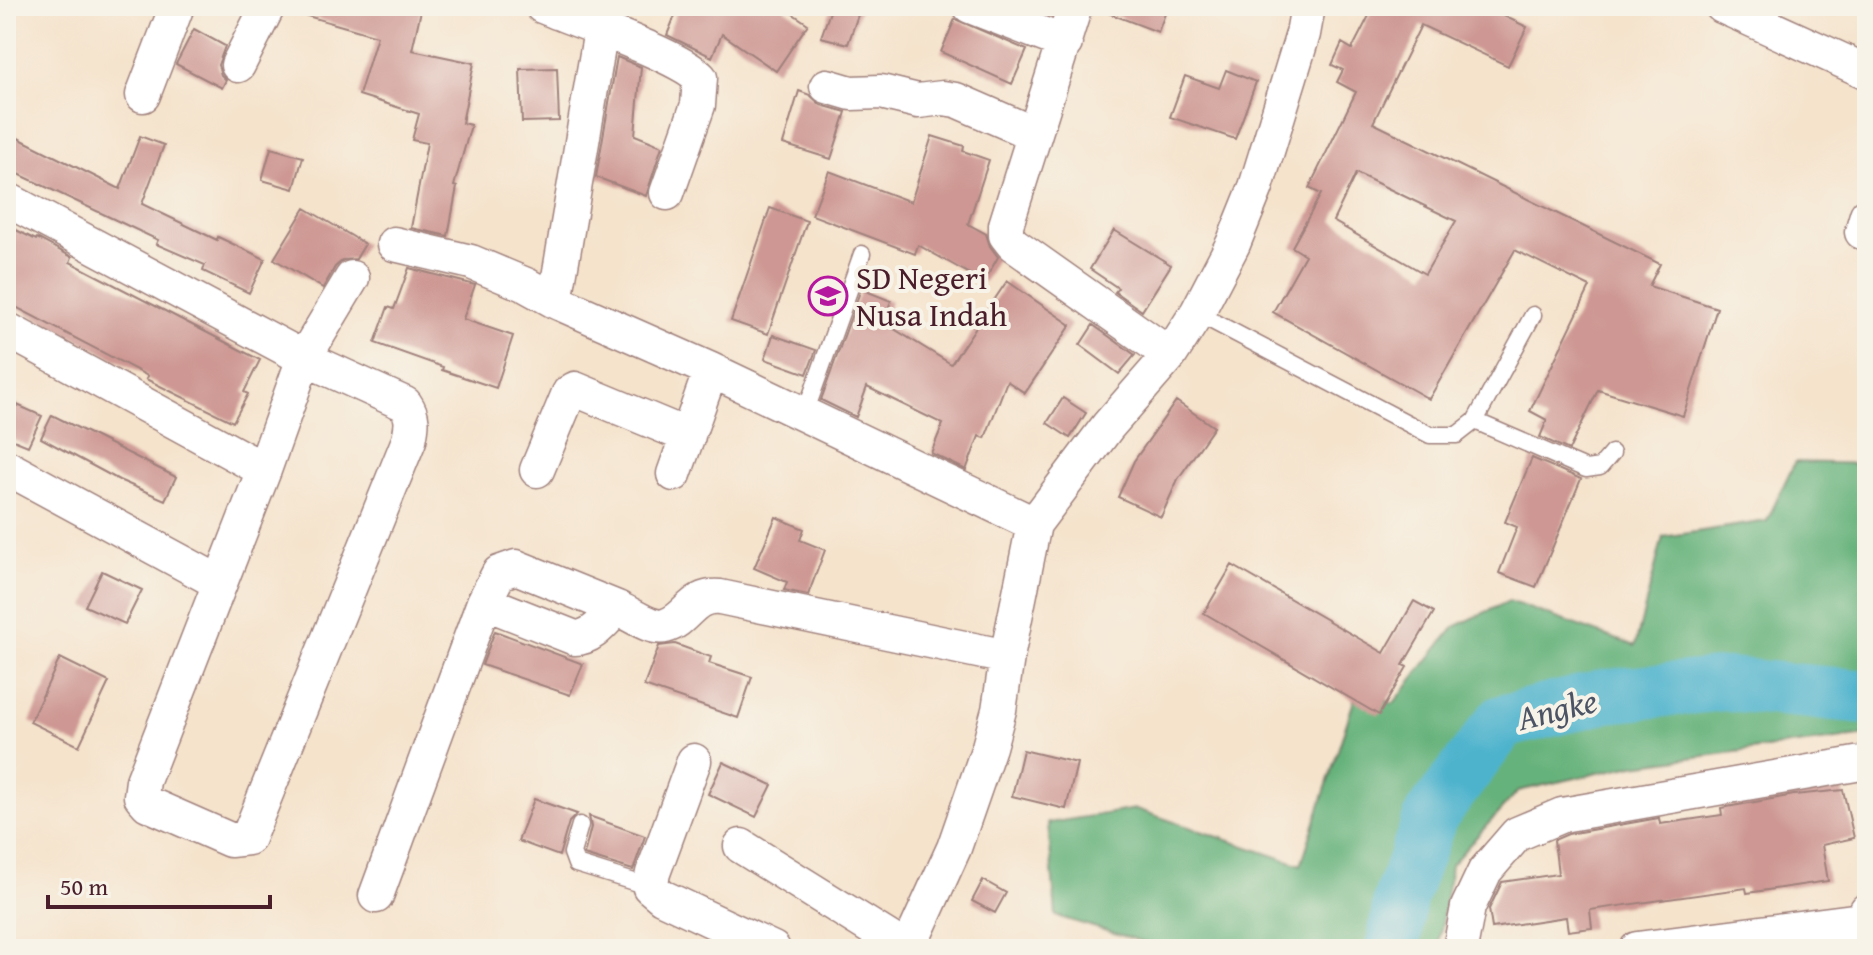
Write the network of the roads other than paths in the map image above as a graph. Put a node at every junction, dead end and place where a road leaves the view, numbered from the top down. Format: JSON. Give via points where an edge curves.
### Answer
{"nodes":[{"id":1,"x":177,"y":6,"type":"edge"},
{"id":2,"x":268,"y":6,"type":"edge"},
{"id":3,"x":542,"y":6,"type":"edge"},
{"id":4,"x":970,"y":6,"type":"edge"},
{"id":5,"x":1075,"y":6,"type":"edge"},
{"id":6,"x":1308,"y":6,"type":"edge"},
{"id":7,"x":1722,"y":6,"type":"edge"},
{"id":8,"x":601,"y":30,"type":"junction"},
{"id":9,"x":1065,"y":43,"type":"junction"},
{"id":10,"x":238,"y":65,"type":"dead end"},
{"id":11,"x":1867,"y":72,"type":"edge"},
{"id":12,"x":827,"y":86,"type":"dead end"},
{"id":13,"x":143,"y":95,"type":"dead end"},
{"id":14,"x":1034,"y":134,"type":"junction"},
{"id":15,"x":667,"y":193,"type":"dead end"},
{"id":16,"x":6,"y":199,"type":"edge"},
{"id":17,"x":394,"y":244,"type":"dead end"},
{"id":18,"x":862,"y":254,"type":"dead end"},
{"id":19,"x":352,"y":278,"type":"dead end"},
{"id":20,"x":555,"y":301,"type":"junction"},
{"id":21,"x":1197,"y":313,"type":"junction"},
{"id":22,"x":1533,"y":315,"type":"dead end"},
{"id":23,"x":6,"y":329,"type":"edge"},
{"id":24,"x":1170,"y":355,"type":"junction"},
{"id":25,"x":304,"y":358,"type":"junction"},
{"id":26,"x":711,"y":370,"type":"junction"},
{"id":27,"x":804,"y":416,"type":"junction"},
{"id":28,"x":1475,"y":421,"type":"junction"},
{"id":29,"x":688,"y":436,"type":"junction"},
{"id":30,"x":1612,"y":453,"type":"dead end"},
{"id":31,"x":6,"y":467,"type":"edge"},
{"id":32,"x":264,"y":470,"type":"junction"},
{"id":33,"x":537,"y":470,"type":"dead end"},
{"id":34,"x":674,"y":474,"type":"dead end"},
{"id":35,"x":1034,"y":524,"type":"junction"},
{"id":36,"x":220,"y":583,"type":"junction"},
{"id":37,"x":484,"y":602,"type":"junction"},
{"id":38,"x":617,"y":608,"type":"junction"},
{"id":39,"x":1007,"y":657,"type":"junction"},
{"id":40,"x":694,"y":761,"type":"dead end"},
{"id":41,"x":1867,"y":762,"type":"edge"},
{"id":42,"x":580,"y":825,"type":"dead end"},
{"id":43,"x":741,"y":846,"type":"dead end"},
{"id":44,"x":650,"y":887,"type":"junction"},
{"id":45,"x":376,"y":896,"type":"dead end"},
{"id":46,"x":1865,"y":924,"type":"edge"},
{"id":47,"x":773,"y":949,"type":"edge"},
{"id":48,"x":907,"y":949,"type":"edge"},
{"id":49,"x":1460,"y":949,"type":"edge"},
{"id":50,"x":1637,"y":949,"type":"edge"}],
"edges":[{"from":1,"to":13,"type":"street"},
{"from":2,"to":10,"type":"street"},
{"from":3,"to":8,"type":"street"},
{"from":4,"to":9,"type":"street"},
{"from":5,"to":9,"type":"street"},
{"from":6,"to":21,"type":"street","via":[[1256,187]]},
{"from":7,"to":11,"type":"street"},
{"from":8,"to":15,"type":"street","via":[[700,78],[698,105]]},
{"from":8,"to":20,"type":"street"},
{"from":9,"to":14,"type":"street"},
{"from":12,"to":14,"type":"street","via":[[903,100],[956,100]]},
{"from":14,"to":24,"type":"street","via":[[1006,235]]},
{"from":16,"to":25,"type":"street"},
{"from":17,"to":20,"type":"street","via":[[471,262]]},
{"from":18,"to":27,"type":"lane"},
{"from":19,"to":25,"type":"street"},
{"from":20,"to":26,"type":"street"},
{"from":21,"to":24,"type":"street"},
{"from":21,"to":28,"type":"lane","via":[[1430,435],[1457,435]]},
{"from":22,"to":28,"type":"lane"},
{"from":23,"to":32,"type":"street"},
{"from":24,"to":35,"type":"street"},
{"from":25,"to":32,"type":"street"},
{"from":25,"to":36,"type":"street","via":[[405,404],[413,424],[248,838],[240,840],[161,810],[141,796]]},
{"from":26,"to":27,"type":"street"},
{"from":26,"to":29,"type":"street"},
{"from":27,"to":35,"type":"street"},
{"from":28,"to":30,"type":"lane","via":[[1586,469],[1600,467]]},
{"from":29,"to":33,"type":"street","via":[[575,389]]},
{"from":29,"to":34,"type":"street"},
{"from":31,"to":36,"type":"street"},
{"from":32,"to":36,"type":"street"},
{"from":35,"to":39,"type":"street"},
{"from":37,"to":38,"type":"street","via":[[575,638],[591,634]]},
{"from":37,"to":38,"type":"street","via":[[499,573],[516,567]]},
{"from":37,"to":45,"type":"street"},
{"from":38,"to":39,"type":"street","via":[[665,626],[701,599],[720,597]]},
{"from":39,"to":48,"type":"street","via":[[989,747],[954,848]]},
{"from":40,"to":44,"type":"street"},
{"from":41,"to":49,"type":"street","via":[[1562,815],[1517,834],[1485,871],[1468,907]]},
{"from":42,"to":44,"type":"lane","via":[[572,853],[576,864]]},
{"from":43,"to":48,"type":"street"},
{"from":44,"to":47,"type":"street"},
{"from":46,"to":50,"type":"street"}]}
